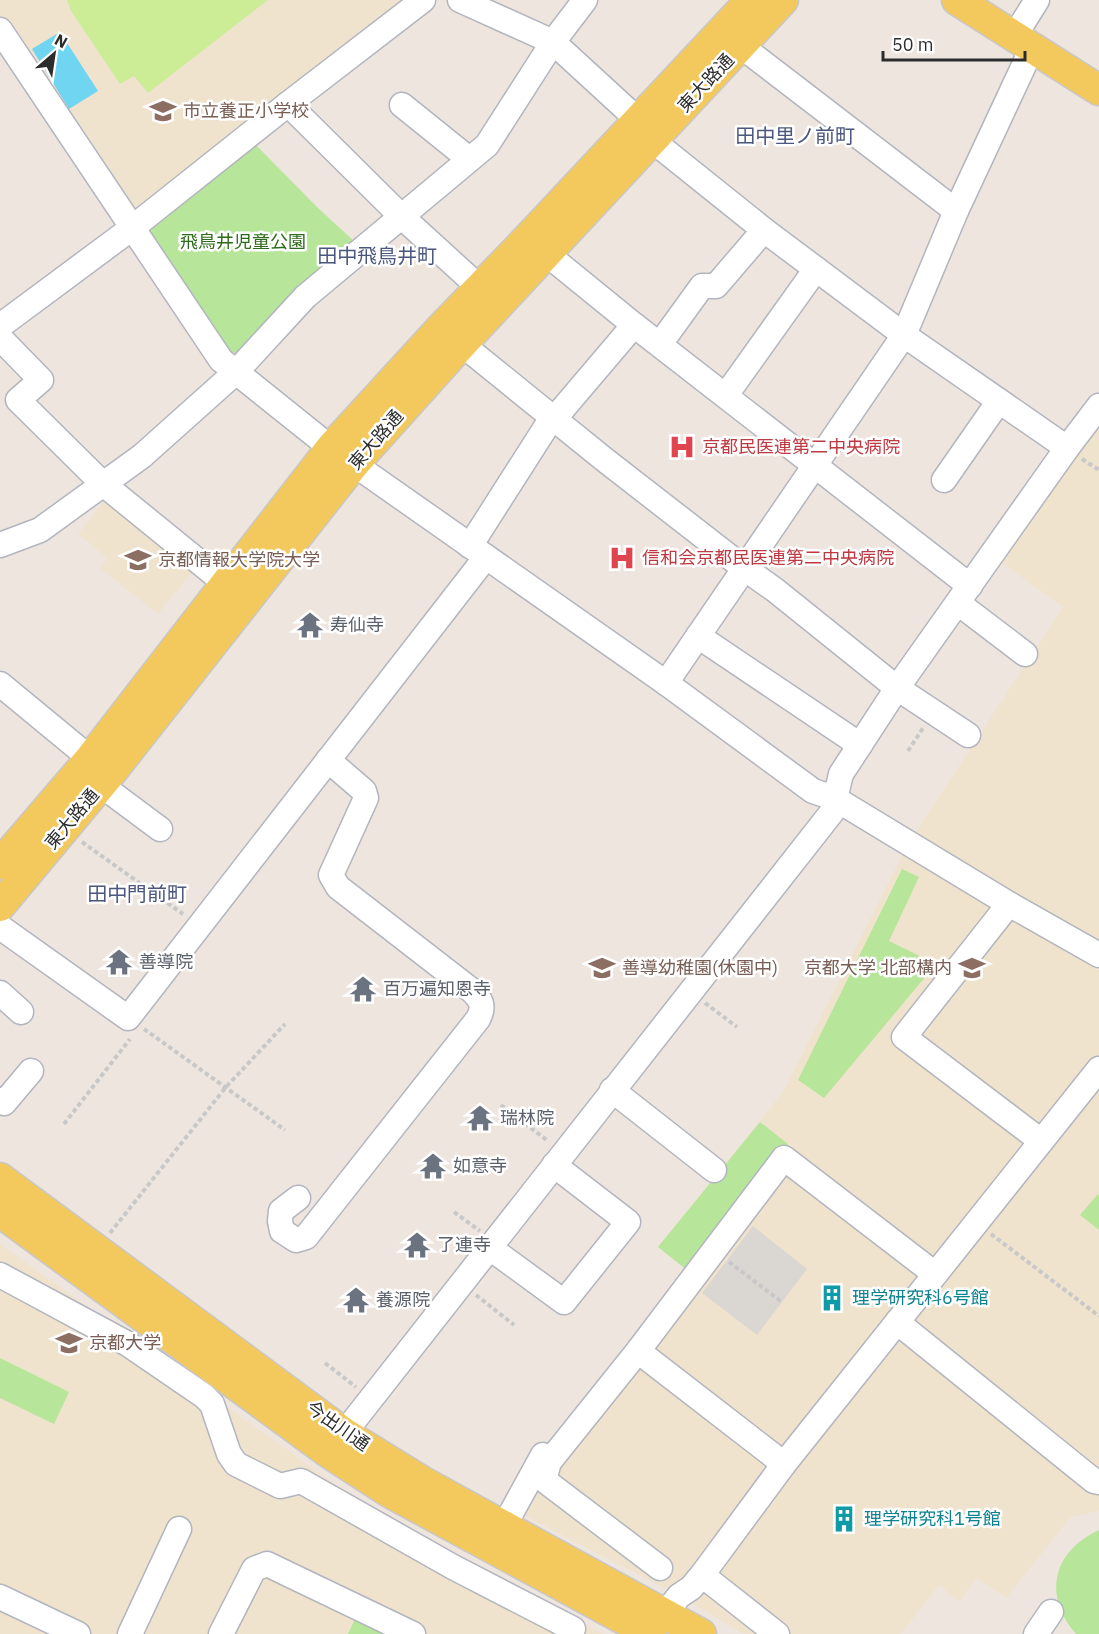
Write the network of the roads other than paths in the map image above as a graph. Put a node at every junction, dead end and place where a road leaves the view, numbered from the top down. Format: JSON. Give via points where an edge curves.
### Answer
{"nodes":[{"id":1,"x":423,"y":0,"type":"edge"},
{"id":2,"x":459,"y":0,"type":"edge"},
{"id":3,"x":585,"y":0,"type":"edge"},
{"id":4,"x":751,"y":0,"type":"edge"},
{"id":5,"x":783,"y":0,"type":"edge"},
{"id":6,"x":957,"y":0,"type":"edge"},
{"id":7,"x":1037,"y":0,"type":"edge"},
{"id":8,"x":0,"y":30,"type":"edge"},
{"id":9,"x":553,"y":42,"type":"junction"},
{"id":10,"x":1023,"y":42,"type":"junction"},
{"id":11,"x":741,"y":46,"type":"junction"},
{"id":12,"x":1099,"y":90,"type":"edge"},
{"id":13,"x":288,"y":104,"type":"junction"},
{"id":14,"x":402,"y":105,"type":"dead end"},
{"id":15,"x":646,"y":131,"type":"junction"},
{"id":16,"x":469,"y":159,"type":"junction"},
{"id":17,"x":956,"y":211,"type":"junction"},
{"id":18,"x":401,"y":216,"type":"junction"},
{"id":19,"x":132,"y":228,"type":"junction"},
{"id":20,"x":764,"y":230,"type":"junction"},
{"id":21,"x":538,"y":246,"type":"junction"},
{"id":22,"x":816,"y":269,"type":"junction"},
{"id":23,"x":489,"y":296,"type":"junction"},
{"id":24,"x":634,"y":325,"type":"junction"},
{"id":25,"x":0,"y":326,"type":"edge"},
{"id":26,"x":904,"y":335,"type":"junction"},
{"id":27,"x":451,"y":336,"type":"junction"},
{"id":28,"x":0,"y":338,"type":"edge"},
{"id":29,"x":660,"y":344,"type":"junction"},
{"id":30,"x":236,"y":372,"type":"junction"},
{"id":31,"x":726,"y":395,"type":"junction"},
{"id":32,"x":999,"y":401,"type":"junction"},
{"id":33,"x":1099,"y":406,"type":"edge"},
{"id":34,"x":554,"y":417,"type":"junction"},
{"id":35,"x":1067,"y":448,"type":"junction"},
{"id":36,"x":343,"y":456,"type":"junction"},
{"id":37,"x":815,"y":466,"type":"junction"},
{"id":38,"x":944,"y":480,"type":"dead end"},
{"id":39,"x":102,"y":483,"type":"junction"},
{"id":40,"x":0,"y":544,"type":"edge"},
{"id":41,"x":478,"y":551,"type":"junction"},
{"id":42,"x":744,"y":568,"type":"junction"},
{"id":43,"x":225,"y":583,"type":"junction"},
{"id":44,"x":964,"y":594,"type":"junction"},
{"id":45,"x":698,"y":636,"type":"junction"},
{"id":46,"x":1025,"y":654,"type":"dead end"},
{"id":47,"x":666,"y":683,"type":"junction"},
{"id":48,"x":897,"y":688,"type":"junction"},
{"id":49,"x":5,"y":697,"type":"edge"},
{"id":50,"x":968,"y":735,"type":"dead end"},
{"id":51,"x":860,"y":745,"type":"junction"},
{"id":52,"x":328,"y":760,"type":"junction"},
{"id":53,"x":100,"y":773,"type":"junction"},
{"id":54,"x":834,"y":798,"type":"junction"},
{"id":55,"x":160,"y":829,"type":"dead end"},
{"id":56,"x":1,"y":860,"type":"edge"},
{"id":57,"x":1008,"y":904,"type":"junction"},
{"id":58,"x":0,"y":906,"type":"edge"},
{"id":59,"x":0,"y":927,"type":"edge"},
{"id":60,"x":1099,"y":955,"type":"edge"},
{"id":61,"x":0,"y":993,"type":"edge"},
{"id":62,"x":21,"y":1012,"type":"dead end"},
{"id":63,"x":1099,"y":1069,"type":"edge"},
{"id":64,"x":31,"y":1071,"type":"dead end"},
{"id":65,"x":612,"y":1090,"type":"junction"},
{"id":66,"x":0,"y":1100,"type":"edge"},
{"id":67,"x":1041,"y":1141,"type":"junction"},
{"id":68,"x":559,"y":1159,"type":"junction"},
{"id":69,"x":714,"y":1170,"type":"dead end"},
{"id":70,"x":0,"y":1178,"type":"edge"},
{"id":71,"x":298,"y":1197,"type":"dead end"},
{"id":72,"x":0,"y":1212,"type":"edge"},
{"id":73,"x":492,"y":1245,"type":"junction"},
{"id":74,"x":0,"y":1275,"type":"edge"},
{"id":75,"x":935,"y":1275,"type":"junction"},
{"id":76,"x":897,"y":1322,"type":"junction"},
{"id":77,"x":638,"y":1351,"type":"junction"},
{"id":78,"x":566,"y":1420,"type":"dead end"},
{"id":79,"x":336,"y":1443,"type":"junction"},
{"id":80,"x":783,"y":1464,"type":"junction"},
{"id":81,"x":1097,"y":1479,"type":"edge"},
{"id":82,"x":504,"y":1526,"type":"junction"},
{"id":83,"x":179,"y":1529,"type":"dead end"},
{"id":84,"x":660,"y":1568,"type":"dead end"},
{"id":85,"x":702,"y":1575,"type":"junction"},
{"id":86,"x":0,"y":1597,"type":"edge"},
{"id":87,"x":589,"y":1600,"type":"junction"},
{"id":88,"x":1051,"y":1612,"type":"dead end"},
{"id":89,"x":655,"y":1627,"type":"edge"},
{"id":90,"x":572,"y":1632,"type":"edge"},
{"id":91,"x":78,"y":1634,"type":"edge"},
{"id":92,"x":130,"y":1634,"type":"edge"},
{"id":93,"x":221,"y":1634,"type":"edge"},
{"id":94,"x":413,"y":1634,"type":"edge"},
{"id":95,"x":701,"y":1634,"type":"edge"},
{"id":96,"x":777,"y":1634,"type":"edge"},
{"id":97,"x":1036,"y":1634,"type":"edge"}],
"edges":[{"from":1,"to":13,"type":"street"},
{"from":2,"to":9,"type":"street"},
{"from":3,"to":9,"type":"street"},
{"from":4,"to":15,"type":"main road","name":"東大路通"},
{"from":5,"to":11,"type":"main road","name":"東大路通"},
{"from":6,"to":10,"type":"main road"},
{"from":7,"to":10,"type":"street"},
{"from":8,"to":19,"type":"street"},
{"from":9,"to":15,"type":"street"},
{"from":9,"to":16,"type":"street","via":[[487,145]]},
{"from":10,"to":12,"type":"main road"},
{"from":10,"to":17,"type":"street"},
{"from":11,"to":15,"type":"main road","name":"東大路通"},
{"from":11,"to":17,"type":"street"},
{"from":13,"to":18,"type":"street"},
{"from":13,"to":19,"type":"street"},
{"from":14,"to":16,"type":"street"},
{"from":15,"to":20,"type":"street"},
{"from":15,"to":21,"type":"main road","name":"東大路通"},
{"from":16,"to":18,"type":"street"},
{"from":17,"to":26,"type":"street"},
{"from":18,"to":23,"type":"street"},
{"from":18,"to":30,"type":"street","via":[[305,297]]},
{"from":19,"to":25,"type":"street"},
{"from":19,"to":30,"type":"street","via":[[221,360]]},
{"from":20,"to":22,"type":"street"},
{"from":20,"to":29,"type":"street","via":[[716,286],[702,286]]},
{"from":21,"to":23,"type":"main road","name":"東大路通"},
{"from":21,"to":24,"type":"street"},
{"from":22,"to":26,"type":"street"},
{"from":22,"to":31,"type":"street"},
{"from":23,"to":27,"type":"main road","name":"東大路通"},
{"from":24,"to":29,"type":"street"},
{"from":24,"to":34,"type":"street"},
{"from":26,"to":32,"type":"street"},
{"from":26,"to":37,"type":"street"},
{"from":27,"to":34,"type":"street"},
{"from":27,"to":36,"type":"main road","name":"東大路通"},
{"from":28,"to":39,"type":"street","via":[[40,380],[18,400]]},
{"from":29,"to":31,"type":"street"},
{"from":30,"to":36,"type":"street"},
{"from":30,"to":39,"type":"street","via":[[142,456]]},
{"from":31,"to":37,"type":"street"},
{"from":32,"to":35,"type":"street"},
{"from":32,"to":38,"type":"street"},
{"from":33,"to":35,"type":"street"},
{"from":34,"to":41,"type":"street"},
{"from":34,"to":42,"type":"street"},
{"from":35,"to":44,"type":"street"},
{"from":36,"to":41,"type":"street"},
{"from":36,"to":43,"type":"main road","name":"東大路通"},
{"from":36,"to":53,"type":"main road","name":"東大路通"},
{"from":37,"to":42,"type":"street"},
{"from":37,"to":44,"type":"street"},
{"from":39,"to":40,"type":"street","via":[[40,530]]},
{"from":39,"to":43,"type":"street"},
{"from":41,"to":47,"type":"street"},
{"from":41,"to":52,"type":"street"},
{"from":42,"to":45,"type":"street"},
{"from":42,"to":48,"type":"street"},
{"from":43,"to":53,"type":"main road","name":"東大路通"},
{"from":44,"to":46,"type":"street"},
{"from":44,"to":48,"type":"street"},
{"from":45,"to":47,"type":"street"},
{"from":45,"to":51,"type":"street"},
{"from":47,"to":54,"type":"street","via":[[813,791]]},
{"from":48,"to":50,"type":"street"},
{"from":48,"to":51,"type":"street"},
{"from":49,"to":53,"type":"street"},
{"from":51,"to":54,"type":"street","via":[[841,774]]},
{"from":52,"to":59,"type":"street","via":[[199,926],[134,1022]]},
{"from":52,"to":71,"type":"street","via":[[364,791],[366,798],[331,875],[338,887],[471,990],[480,999],[482,1010],[306,1237],[296,1240],[282,1231],[280,1221],[281,1211]]},
{"from":53,"to":55,"type":"street"},
{"from":53,"to":56,"type":"main road","name":"東大路通"},
{"from":53,"to":58,"type":"main road","name":"東大路通","via":[[64,829]]},
{"from":54,"to":57,"type":"street"},
{"from":54,"to":65,"type":"street","via":[[832,812]]},
{"from":57,"to":60,"type":"street"},
{"from":57,"to":67,"type":"street","via":[[904,1037]]},
{"from":61,"to":62,"type":"street"},
{"from":63,"to":67,"type":"street"},
{"from":64,"to":66,"type":"street","via":[[4,1103]]},
{"from":65,"to":68,"type":"street"},
{"from":65,"to":69,"type":"street"},
{"from":67,"to":75,"type":"street"},
{"from":68,"to":73,"type":"street"},
{"from":68,"to":73,"type":"street","via":[[628,1222],[564,1302]]},
{"from":70,"to":79,"type":"main road","name":"今出川通"},
{"from":72,"to":79,"type":"main road","name":"今出川通"},
{"from":73,"to":79,"type":"street"},
{"from":74,"to":90,"type":"street","via":[[128,1344],[204,1396],[212,1404],[236,1464],[280,1485],[301,1481]]},
{"from":75,"to":76,"type":"street"},
{"from":75,"to":77,"type":"street","via":[[784,1158]]},
{"from":76,"to":80,"type":"street"},
{"from":76,"to":81,"type":"street"},
{"from":77,"to":80,"type":"street"},
{"from":77,"to":84,"type":"street","via":[[549,1462],[544,1480]]},
{"from":78,"to":82,"type":"street"},
{"from":79,"to":82,"type":"main road","name":"今出川通","via":[[425,1483]]},
{"from":79,"to":87,"type":"main road","name":"今出川通","via":[[389,1492]]},
{"from":80,"to":85,"type":"street"},
{"from":82,"to":89,"type":"main road","name":"今出川通"},
{"from":83,"to":92,"type":"street"},
{"from":85,"to":89,"type":"street"},
{"from":85,"to":96,"type":"street"},
{"from":86,"to":91,"type":"street"},
{"from":87,"to":89,"type":"main road","name":"今出川通"},
{"from":87,"to":90,"type":"street"},
{"from":88,"to":97,"type":"street"},
{"from":89,"to":95,"type":"main road","name":"今出川通"},
{"from":93,"to":94,"type":"street","via":[[254,1569],[267,1564]]}]}
